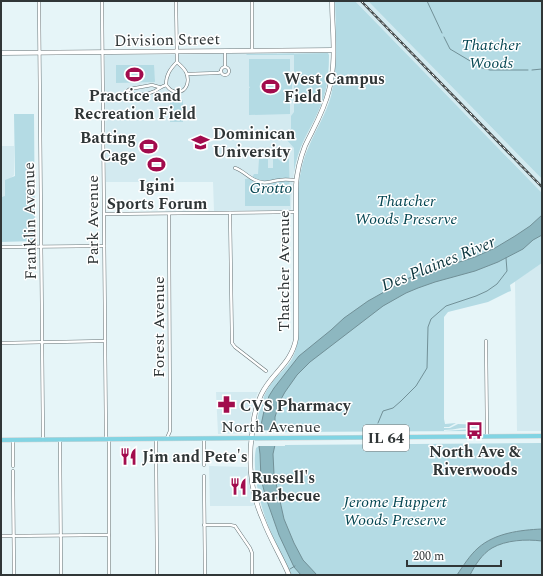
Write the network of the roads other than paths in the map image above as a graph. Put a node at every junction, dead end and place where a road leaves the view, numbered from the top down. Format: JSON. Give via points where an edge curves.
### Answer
{"nodes":[{"id":1,"x":39,"y":1,"type":"edge"},
{"id":2,"x":102,"y":1,"type":"edge"},
{"id":3,"x":176,"y":1,"type":"edge"},
{"id":4,"x":252,"y":1,"type":"edge"},
{"id":5,"x":332,"y":1,"type":"edge"},
{"id":6,"x":225,"y":50,"type":"junction"},
{"id":7,"x":252,"y":50,"type":"junction"},
{"id":8,"x":333,"y":50,"type":"junction"},
{"id":9,"x":177,"y":51,"type":"junction"},
{"id":10,"x":103,"y":52,"type":"junction"},
{"id":11,"x":1,"y":53,"type":"edge"},
{"id":12,"x":39,"y":53,"type":"junction"},
{"id":13,"x":177,"y":62,"type":"junction"},
{"id":14,"x":225,"y":67,"type":"junction"},
{"id":15,"x":221,"y":72,"type":"junction"},
{"id":16,"x":187,"y":74,"type":"junction"},
{"id":17,"x":166,"y":85,"type":"junction"},
{"id":18,"x":159,"y":87,"type":"junction"},
{"id":19,"x":236,"y":168,"type":"dead end"},
{"id":20,"x":296,"y":180,"type":"junction"},
{"id":21,"x":295,"y":212,"type":"junction"},
{"id":22,"x":230,"y":213,"type":"junction"},
{"id":23,"x":104,"y":214,"type":"junction"},
{"id":24,"x":169,"y":214,"type":"junction"},
{"id":25,"x":41,"y":246,"type":"junction"},
{"id":26,"x":104,"y":246,"type":"junction"},
{"id":27,"x":1,"y":247,"type":"edge"},
{"id":28,"x":486,"y":341,"type":"dead end"},
{"id":29,"x":42,"y":342,"type":"junction"},
{"id":30,"x":105,"y":342,"type":"junction"},
{"id":31,"x":1,"y":343,"type":"edge"},
{"id":32,"x":266,"y":371,"type":"dead end"},
{"id":33,"x":542,"y":436,"type":"edge"},
{"id":34,"x":487,"y":437,"type":"junction"},
{"id":35,"x":107,"y":439,"type":"junction"},
{"id":36,"x":156,"y":439,"type":"junction"},
{"id":37,"x":166,"y":439,"type":"junction"},
{"id":38,"x":204,"y":439,"type":"junction"},
{"id":39,"x":251,"y":439,"type":"junction"},
{"id":40,"x":1,"y":440,"type":"edge"},
{"id":41,"x":13,"y":440,"type":"junction"},
{"id":42,"x":43,"y":440,"type":"junction"},
{"id":43,"x":60,"y":440,"type":"junction"},
{"id":44,"x":204,"y":465,"type":"dead end"},
{"id":45,"x":13,"y":466,"type":"dead end"},
{"id":46,"x":13,"y":471,"type":"dead end"},
{"id":47,"x":204,"y":476,"type":"dead end"},
{"id":48,"x":204,"y":525,"type":"junction"},
{"id":49,"x":109,"y":535,"type":"junction"},
{"id":50,"x":1,"y":536,"type":"edge"},
{"id":51,"x":14,"y":536,"type":"junction"},
{"id":52,"x":61,"y":536,"type":"junction"},
{"id":53,"x":14,"y":575,"type":"edge"},
{"id":54,"x":61,"y":575,"type":"edge"},
{"id":55,"x":109,"y":575,"type":"edge"},
{"id":56,"x":157,"y":575,"type":"edge"},
{"id":57,"x":205,"y":575,"type":"edge"},
{"id":58,"x":252,"y":575,"type":"edge"},
{"id":59,"x":289,"y":575,"type":"edge"}],
"edges":[{"from":1,"to":12,"type":"street","name":"Franklin Avenue"},
{"from":2,"to":10,"type":"street","name":"Park Avenue"},
{"from":3,"to":9,"type":"street"},
{"from":4,"to":7,"type":"street"},
{"from":5,"to":8,"type":"street","name":"Thatcher Avenue"},
{"from":6,"to":7,"type":"street","name":"Division Street"},
{"from":6,"to":9,"type":"street","name":"Division Street"},
{"from":6,"to":14,"type":"street"},
{"from":7,"to":8,"type":"street","name":"Division Street"},
{"from":8,"to":20,"type":"street","name":"Thatcher Avenue","via":[[329,90],[321,115],[303,153]]},
{"from":9,"to":10,"type":"street","name":"Division Street"},
{"from":9,"to":13,"type":"street"},
{"from":10,"to":12,"type":"street","name":"Division Street"},
{"from":10,"to":23,"type":"street","name":"Park Avenue"},
{"from":11,"to":12,"type":"street","name":"Division Street"},
{"from":12,"to":25,"type":"street","name":"Franklin Avenue"},
{"from":13,"to":16,"type":"street"},
{"from":13,"to":17,"type":"street","via":[[168,74]]},
{"from":14,"to":15,"type":"street"},
{"from":14,"to":15,"type":"street","via":[[229,71],[228,74]]},
{"from":15,"to":16,"type":"street"},
{"from":16,"to":17,"type":"street","via":[[187,86],[183,90],[174,92]]},
{"from":17,"to":18,"type":"street"},
{"from":18,"to":18,"type":"street","via":[[152,85],[130,89],[127,92],[143,94]]},
{"from":19,"to":20,"type":"street","via":[[248,177],[264,183]]},
{"from":20,"to":21,"type":"street","name":"Thatcher Avenue"},
{"from":21,"to":22,"type":"street"},
{"from":21,"to":39,"type":"street","name":"Thatcher Avenue","via":[[294,345],[286,362],[270,379],[256,407]]},
{"from":22,"to":24,"type":"street"},
{"from":22,"to":32,"type":"street","via":[[232,343]]},
{"from":23,"to":24,"type":"street"},
{"from":23,"to":26,"type":"street","name":"Park Avenue"},
{"from":24,"to":37,"type":"street","name":"Forest Avenue","via":[[170,431]]},
{"from":25,"to":26,"type":"street"},
{"from":25,"to":27,"type":"street"},
{"from":25,"to":29,"type":"street","name":"Franklin Avenue"},
{"from":26,"to":30,"type":"street","name":"Park Avenue"},
{"from":28,"to":34,"type":"street"},
{"from":29,"to":30,"type":"street"},
{"from":29,"to":31,"type":"street"},
{"from":29,"to":42,"type":"street","name":"Franklin Avenue"},
{"from":30,"to":35,"type":"street","name":"Park Avenue"},
{"from":33,"to":34,"type":"main road","name":"North Avenue","number":"IL 64"},
{"from":34,"to":39,"type":"main road","name":"North Avenue","number":"IL 64"},
{"from":35,"to":36,"type":"main road","name":"North Avenue","number":"IL 64"},
{"from":35,"to":43,"type":"main road","name":"North Avenue","number":"IL 64"},
{"from":35,"to":49,"type":"street","name":"Park Avenue"},
{"from":36,"to":37,"type":"main road","name":"North Avenue","number":"IL 64"},
{"from":36,"to":56,"type":"street"},
{"from":37,"to":38,"type":"main road","name":"North Avenue","number":"IL 64"},
{"from":38,"to":39,"type":"main road","name":"North Avenue","number":"IL 64"},
{"from":38,"to":44,"type":"street"},
{"from":39,"to":59,"type":"street","name":"Thatcher Avenue","via":[[250,465],[256,502],[265,527]]},
{"from":40,"to":41,"type":"main road","name":"North Avenue","number":"IL 64"},
{"from":41,"to":42,"type":"main road","name":"North Avenue","number":"IL 64"},
{"from":41,"to":45,"type":"street"},
{"from":42,"to":43,"type":"main road","name":"North Avenue","number":"IL 64"},
{"from":43,"to":52,"type":"street"},
{"from":46,"to":51,"type":"street"},
{"from":47,"to":48,"type":"street"},
{"from":48,"to":57,"type":"street"},
{"from":48,"to":58,"type":"street","via":[[235,526],[252,553]]},
{"from":49,"to":52,"type":"street"},
{"from":49,"to":55,"type":"street","name":"Park Avenue"},
{"from":50,"to":51,"type":"street"},
{"from":51,"to":52,"type":"street"},
{"from":51,"to":53,"type":"street"},
{"from":52,"to":54,"type":"street"}]}
